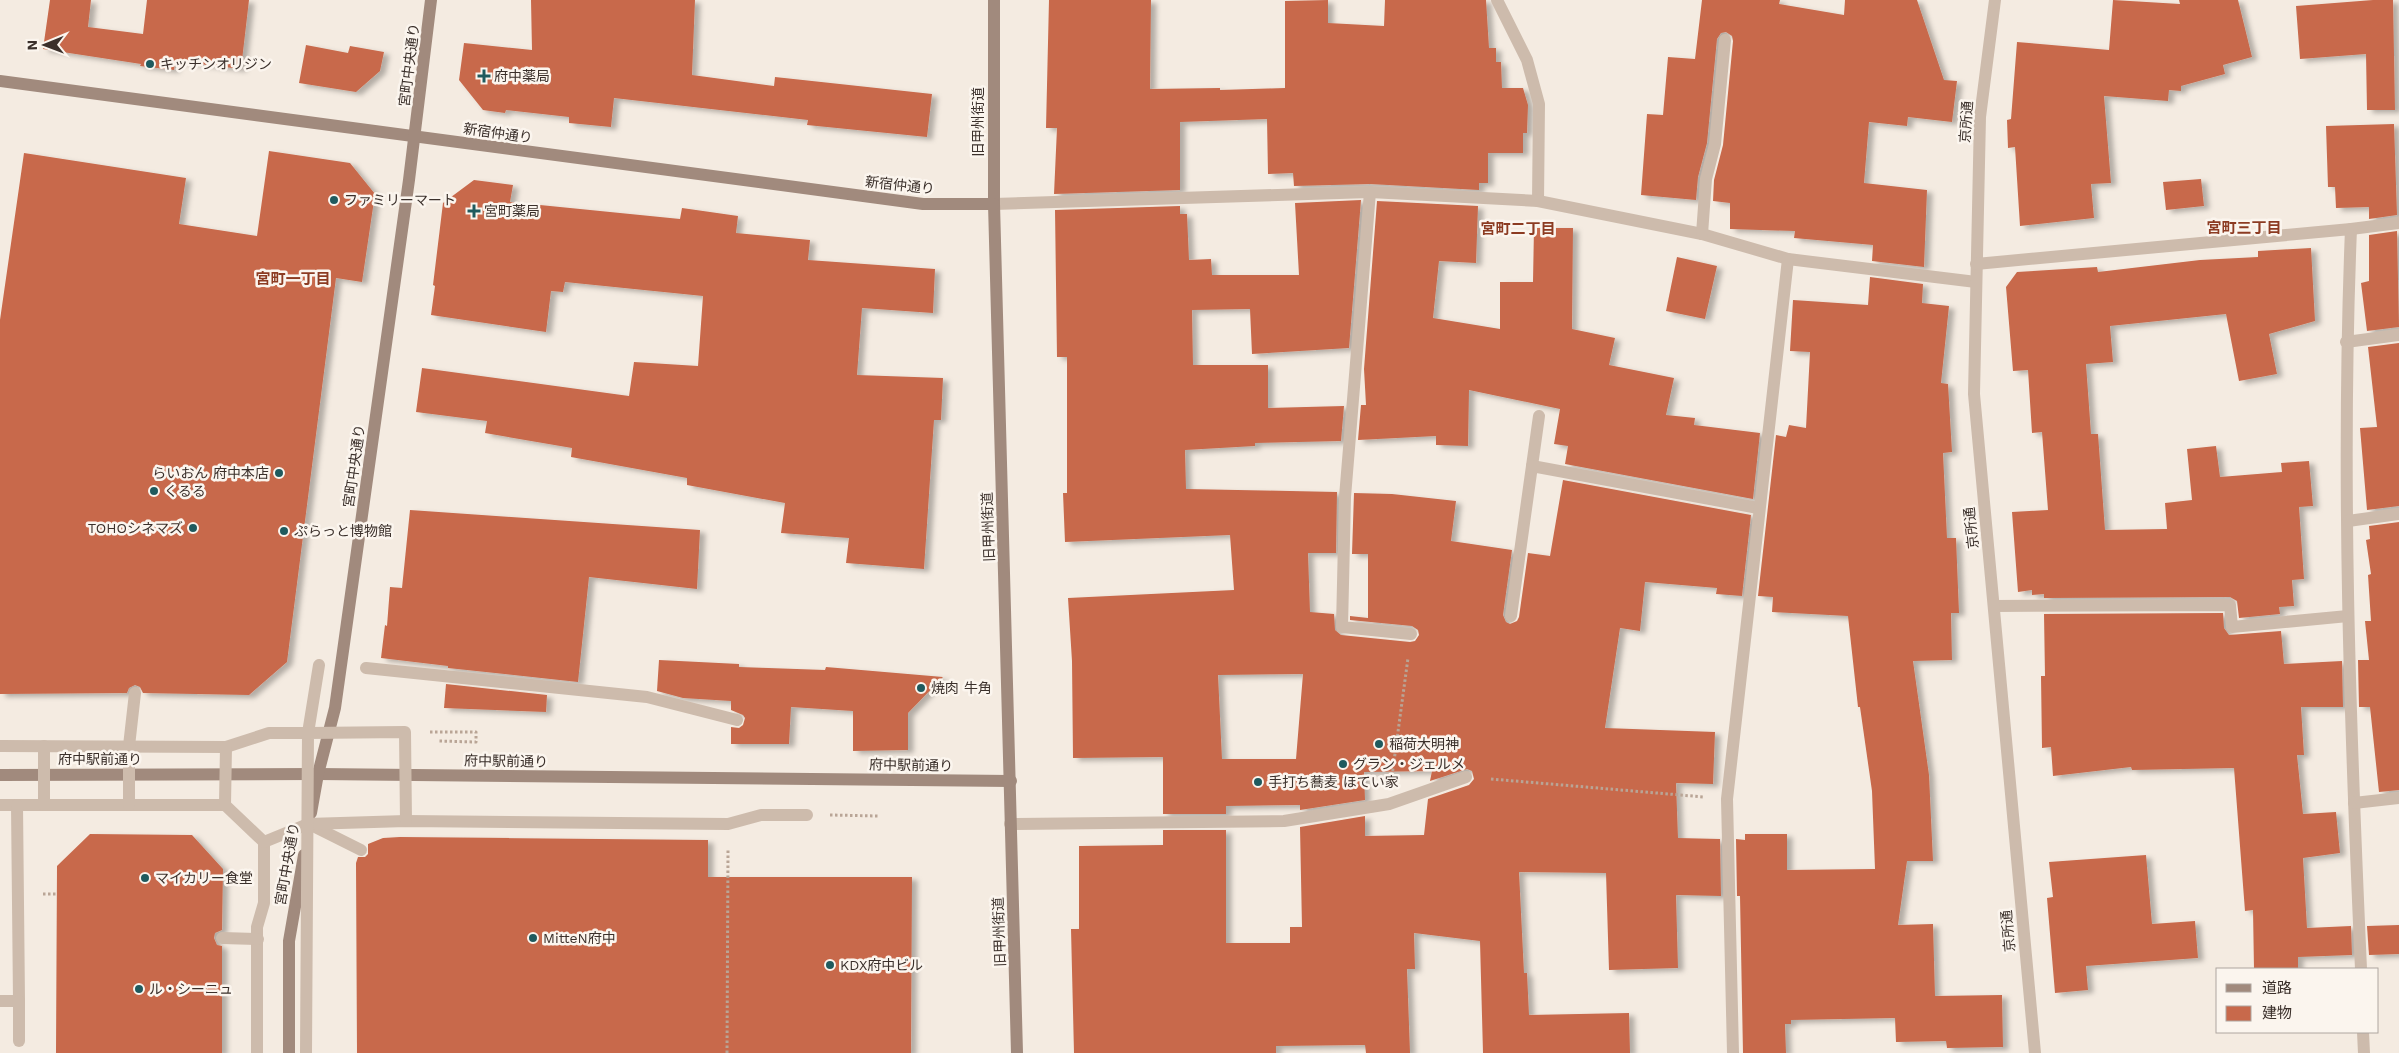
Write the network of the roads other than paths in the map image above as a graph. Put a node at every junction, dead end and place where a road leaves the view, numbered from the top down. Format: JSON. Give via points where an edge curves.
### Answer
{"nodes":[{"id":1,"x":431,"y":0,"type":"edge"},
{"id":2,"x":994,"y":0,"type":"edge"},
{"id":3,"x":1497,"y":0,"type":"edge"},
{"id":4,"x":1995,"y":0,"type":"edge"},
{"id":5,"x":1725,"y":40,"type":"dead end"},
{"id":6,"x":0,"y":81,"type":"edge"},
{"id":7,"x":415,"y":136,"type":"junction"},
{"id":8,"x":1370,"y":192,"type":"junction"},
{"id":9,"x":1538,"y":201,"type":"junction"},
{"id":10,"x":994,"y":204,"type":"junction"},
{"id":11,"x":2399,"y":224,"type":"edge"},
{"id":12,"x":2351,"y":229,"type":"junction"},
{"id":13,"x":1702,"y":234,"type":"junction"},
{"id":14,"x":1788,"y":259,"type":"junction"},
{"id":15,"x":1976,"y":264,"type":"junction"},
{"id":16,"x":1976,"y":282,"type":"junction"},
{"id":17,"x":2399,"y":335,"type":"edge"},
{"id":18,"x":2346,"y":342,"type":"junction"},
{"id":19,"x":1539,"y":416,"type":"dead end"},
{"id":20,"x":1532,"y":466,"type":"junction"},
{"id":21,"x":1758,"y":508,"type":"junction"},
{"id":22,"x":2399,"y":514,"type":"edge"},
{"id":23,"x":2348,"y":520,"type":"junction"},
{"id":24,"x":1994,"y":606,"type":"junction"},
{"id":25,"x":1511,"y":616,"type":"dead end"},
{"id":26,"x":2348,"y":616,"type":"junction"},
{"id":27,"x":1411,"y":634,"type":"road end"},
{"id":28,"x":318,"y":665,"type":"dead end"},
{"id":29,"x":366,"y":668,"type":"dead end"},
{"id":30,"x":135,"y":693,"type":"dead end"},
{"id":31,"x":737,"y":720,"type":"dead end"},
{"id":32,"x":308,"y":732,"type":"junction"},
{"id":33,"x":0,"y":746,"type":"edge"},
{"id":34,"x":44,"y":746,"type":"junction"},
{"id":35,"x":130,"y":746,"type":"junction"},
{"id":36,"x":226,"y":747,"type":"junction"},
{"id":37,"x":318,"y":774,"type":"junction"},
{"id":38,"x":0,"y":775,"type":"edge"},
{"id":39,"x":1466,"y":777,"type":"road end"},
{"id":40,"x":1011,"y":781,"type":"junction"},
{"id":41,"x":2399,"y":798,"type":"edge"},
{"id":42,"x":2354,"y":802,"type":"junction"},
{"id":43,"x":0,"y":805,"type":"edge"},
{"id":44,"x":17,"y":805,"type":"junction"},
{"id":45,"x":44,"y":805,"type":"junction"},
{"id":46,"x":129,"y":805,"type":"junction"},
{"id":47,"x":226,"y":805,"type":"junction"},
{"id":48,"x":807,"y":815,"type":"road end"},
{"id":49,"x":406,"y":821,"type":"junction"},
{"id":50,"x":308,"y":824,"type":"junction"},
{"id":51,"x":1010,"y":824,"type":"junction"},
{"id":52,"x":264,"y":842,"type":"junction"},
{"id":53,"x":361,"y":850,"type":"dead end"},
{"id":54,"x":222,"y":938,"type":"dead end"},
{"id":55,"x":258,"y":938,"type":"junction"},
{"id":56,"x":2361,"y":968,"type":"edge"},
{"id":57,"x":0,"y":1001,"type":"edge"},
{"id":58,"x":19,"y":1001,"type":"junction"},
{"id":59,"x":2364,"y":1033,"type":"edge"},
{"id":60,"x":19,"y":1041,"type":"dead end"},
{"id":61,"x":257,"y":1053,"type":"edge"},
{"id":62,"x":289,"y":1053,"type":"edge"},
{"id":63,"x":306,"y":1053,"type":"edge"},
{"id":64,"x":1017,"y":1053,"type":"edge"},
{"id":65,"x":1733,"y":1053,"type":"edge"},
{"id":66,"x":2035,"y":1053,"type":"edge"},
{"id":67,"x":2364,"y":1053,"type":"edge"}],
"edges":[{"from":1,"to":7,"type":"street","name":"宮町中央通り"},
{"from":2,"to":10,"type":"street","name":"旧甲州街道"},
{"from":3,"to":9,"type":"street","via":[[1527,60],[1539,104]]},
{"from":4,"to":15,"type":"street","name":"京所通","via":[[1980,117]]},
{"from":5,"to":13,"type":"street","via":[[1715,144],[1706,179]]},
{"from":6,"to":7,"type":"street","name":"新宿仲通り"},
{"from":7,"to":10,"type":"street","name":"新宿仲通り","via":[[923,204]]},
{"from":7,"to":37,"type":"street","name":"宮町中央通り","via":[[335,708]]},
{"from":8,"to":9,"type":"street"},
{"from":8,"to":10,"type":"street"},
{"from":8,"to":27,"type":"street","via":[[1345,497],[1342,627]]},
{"from":9,"to":13,"type":"street"},
{"from":10,"to":40,"type":"street","name":"旧甲州街道"},
{"from":11,"to":12,"type":"street"},
{"from":12,"to":15,"type":"street"},
{"from":12,"to":18,"type":"street"},
{"from":13,"to":14,"type":"street"},
{"from":14,"to":16,"type":"street"},
{"from":14,"to":21,"type":"street"},
{"from":15,"to":16,"type":"street","name":"京所通"},
{"from":16,"to":24,"type":"street","name":"京所通","via":[[1974,394]]},
{"from":17,"to":18,"type":"street"},
{"from":18,"to":23,"type":"street"},
{"from":19,"to":20,"type":"street"},
{"from":20,"to":21,"type":"street"},
{"from":20,"to":25,"type":"street"},
{"from":21,"to":65,"type":"street","via":[[1727,799]]},
{"from":22,"to":23,"type":"street"},
{"from":23,"to":26,"type":"street"},
{"from":24,"to":26,"type":"street","via":[[2230,605],[2232,627]]},
{"from":24,"to":66,"type":"street","name":"京所通"},
{"from":26,"to":42,"type":"street"},
{"from":28,"to":32,"type":"street"},
{"from":29,"to":31,"type":"street","via":[[647,697]]},
{"from":30,"to":35,"type":"street","bridge":true},
{"from":32,"to":36,"type":"street","via":[[269,733]]},
{"from":32,"to":49,"type":"street","bridge":true,"via":[[405,732]]},
{"from":32,"to":50,"type":"street","bridge":true},
{"from":33,"to":34,"type":"street"},
{"from":34,"to":35,"type":"street"},
{"from":34,"to":45,"type":"street","bridge":true},
{"from":35,"to":36,"type":"street"},
{"from":35,"to":46,"type":"street","bridge":true},
{"from":36,"to":47,"type":"street","bridge":true},
{"from":37,"to":38,"type":"street","name":"府中駅前通り"},
{"from":37,"to":40,"type":"street","name":"府中駅前通り"},
{"from":37,"to":62,"type":"street","name":"宮町中央通り","via":[[289,941]]},
{"from":39,"to":51,"type":"street","via":[[1389,804],[1284,821]]},
{"from":40,"to":51,"type":"street","name":"旧甲州街道"},
{"from":41,"to":42,"type":"street"},
{"from":42,"to":56,"type":"street"},
{"from":43,"to":44,"type":"street"},
{"from":44,"to":45,"type":"street"},
{"from":44,"to":58,"type":"street"},
{"from":45,"to":46,"type":"street"},
{"from":46,"to":47,"type":"street"},
{"from":47,"to":52,"type":"street"},
{"from":48,"to":49,"type":"street","bridge":true,"via":[[761,815],[728,824]]},
{"from":49,"to":50,"type":"street","bridge":true},
{"from":50,"to":52,"type":"street","bridge":true},
{"from":50,"to":53,"type":"street","bridge":true},
{"from":50,"to":63,"type":"street","bridge":true},
{"from":51,"to":64,"type":"street","name":"旧甲州街道"},
{"from":52,"to":55,"type":"street","via":[[264,903],[257,927]]},
{"from":54,"to":55,"type":"street"},
{"from":55,"to":61,"type":"street"},
{"from":57,"to":58,"type":"street"},
{"from":58,"to":60,"type":"street"},
{"from":59,"to":67,"type":"street"}]}
